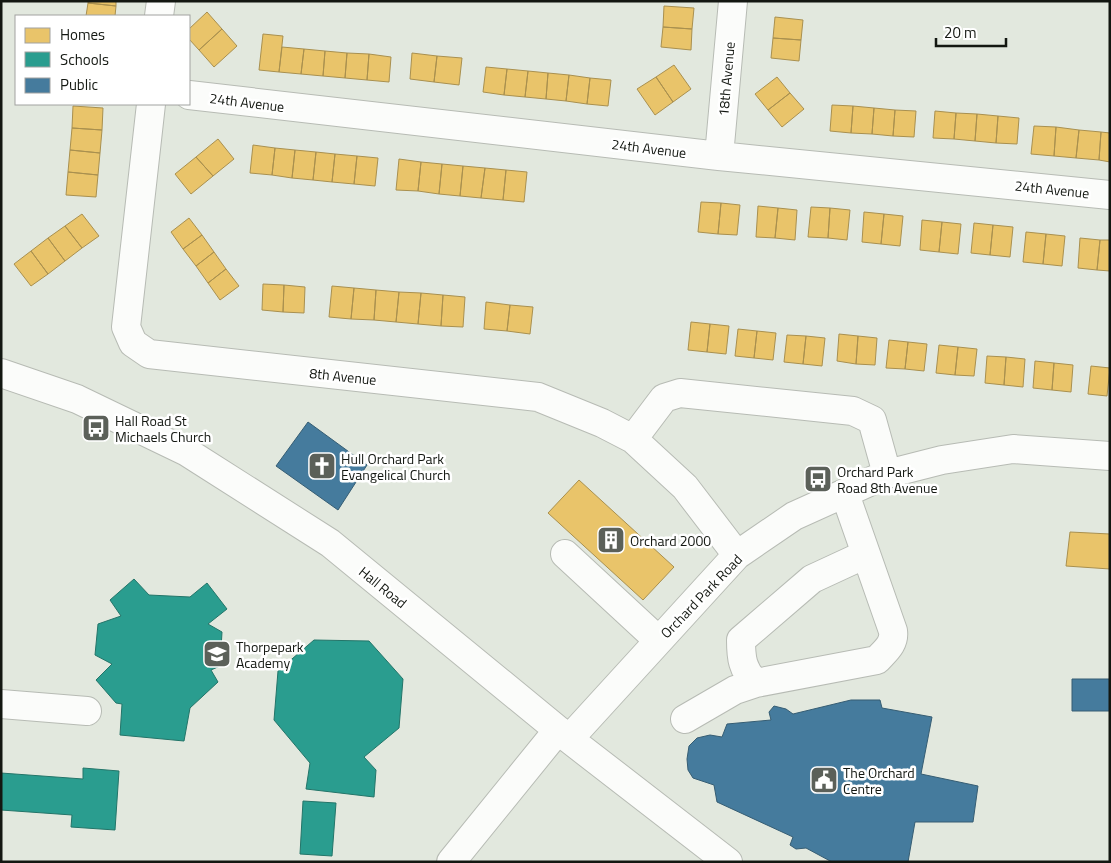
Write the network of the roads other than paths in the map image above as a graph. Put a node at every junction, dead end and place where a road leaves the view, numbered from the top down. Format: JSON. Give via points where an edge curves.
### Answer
{"nodes":[{"id":1,"x":161,"y":1,"type":"edge"},
{"id":2,"x":733,"y":1,"type":"edge"},
{"id":3,"x":159,"y":15,"type":"edge"},
{"id":4,"x":190,"y":95,"type":"edge"},
{"id":5,"x":151,"y":105,"type":"edge"},
{"id":6,"x":719,"y":156,"type":"junction"},
{"id":7,"x":1110,"y":195,"type":"edge"},
{"id":8,"x":1,"y":373,"type":"edge"},
{"id":9,"x":633,"y":440,"type":"junction"},
{"id":10,"x":1110,"y":456,"type":"edge"},
{"id":11,"x":887,"y":474,"type":"junction"},
{"id":12,"x":845,"y":494,"type":"junction"},
{"id":13,"x":565,"y":554,"type":"dead end"},
{"id":14,"x":866,"y":554,"type":"junction"},
{"id":15,"x":737,"y":555,"type":"junction"},
{"id":16,"x":658,"y":640,"type":"junction"},
{"id":17,"x":756,"y":682,"type":"junction"},
{"id":18,"x":1,"y":704,"type":"edge"},
{"id":19,"x":87,"y":711,"type":"dead end"},
{"id":20,"x":685,"y":719,"type":"dead end"},
{"id":21,"x":563,"y":734,"type":"junction"},
{"id":22,"x":455,"y":860,"type":"edge"},
{"id":23,"x":728,"y":862,"type":"edge"}],
"edges":[{"from":1,"to":3,"type":"street"},
{"from":2,"to":6,"type":"street","name":"18th Avenue"},
{"from":4,"to":6,"type":"street","name":"24th Avenue"},
{"from":5,"to":9,"type":"street","name":"8th Avenue","via":[[126,327],[133,343],[149,354],[538,397],[602,423]]},
{"from":6,"to":7,"type":"street","name":"24th Avenue"},
{"from":8,"to":21,"type":"street","name":"Hall Road","via":[[77,399],[187,452],[330,543]]},
{"from":9,"to":11,"type":"street","via":[[664,398],[680,393],[853,411],[872,420]]},
{"from":9,"to":15,"type":"street","name":"8th Avenue","via":[[684,487]]},
{"from":10,"to":11,"type":"street","name":"Orchard Park Road","via":[[1013,448],[942,460]]},
{"from":11,"to":12,"type":"street","name":"Orchard Park Road"},
{"from":12,"to":14,"type":"street"},
{"from":12,"to":15,"type":"street","name":"Orchard Park Road","via":[[794,516]]},
{"from":13,"to":16,"type":"street"},
{"from":14,"to":17,"type":"street","via":[[812,579],[740,640],[746,674]]},
{"from":14,"to":17,"type":"street","via":[[893,631],[890,646],[877,660]]},
{"from":15,"to":16,"type":"street","name":"Orchard Park Road"},
{"from":16,"to":21,"type":"street","name":"Orchard Park Road"},
{"from":17,"to":20,"type":"street","via":[[735,690]]},
{"from":18,"to":19,"type":"street"},
{"from":21,"to":22,"type":"street","name":"Orchard Park Road"},
{"from":21,"to":23,"type":"street","name":"Hall Road"}]}
